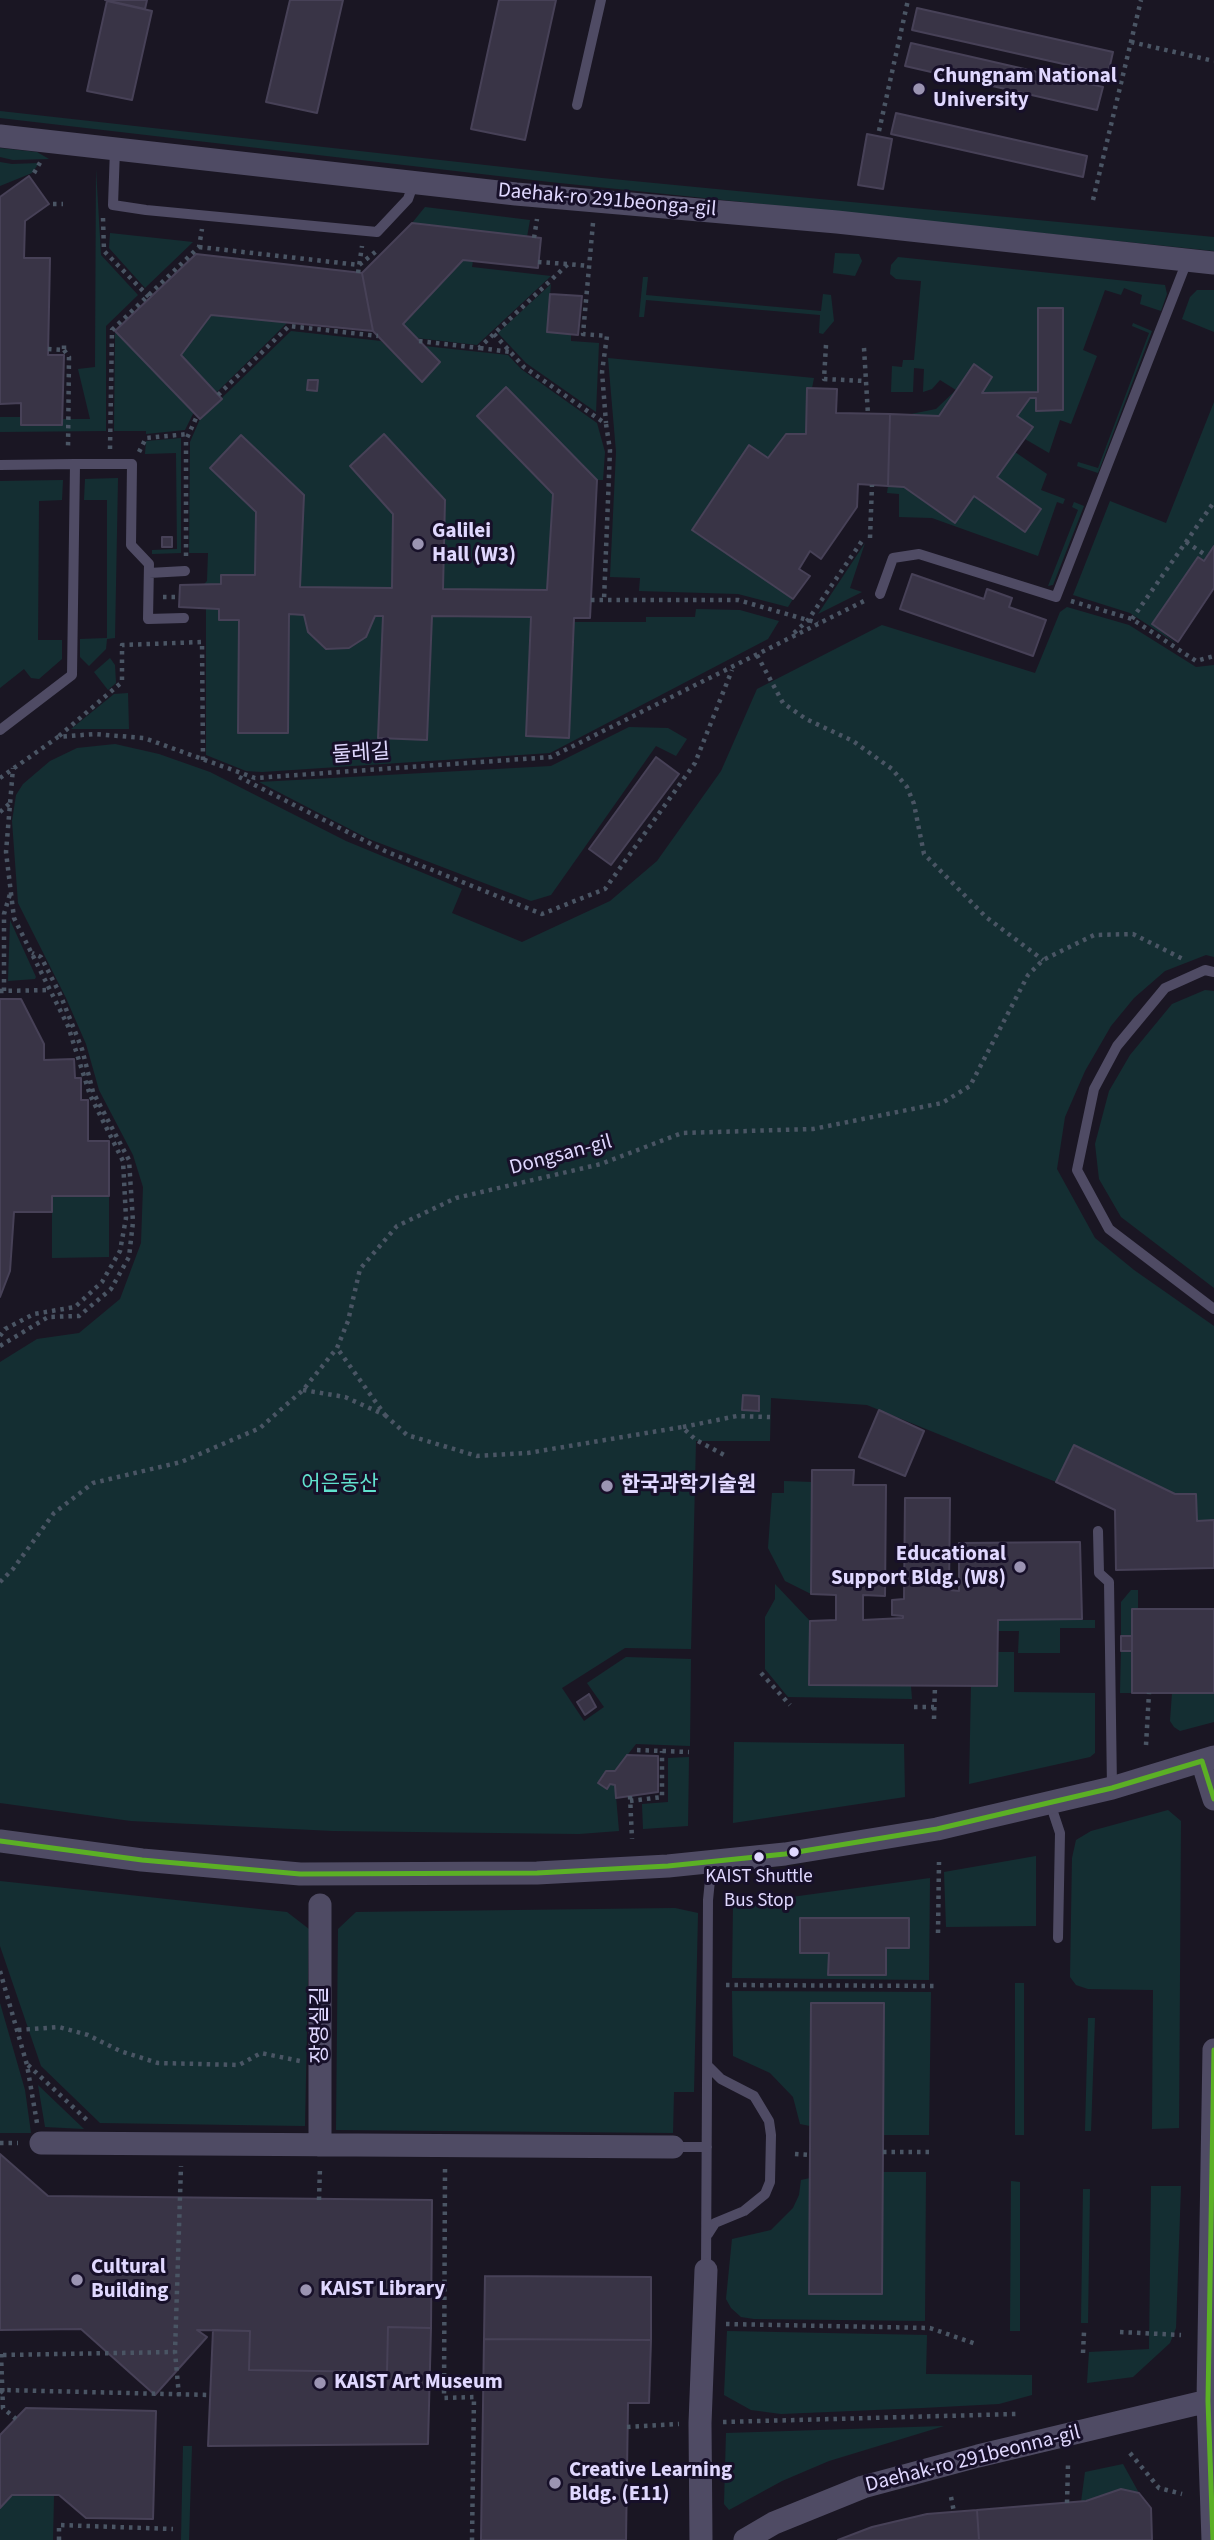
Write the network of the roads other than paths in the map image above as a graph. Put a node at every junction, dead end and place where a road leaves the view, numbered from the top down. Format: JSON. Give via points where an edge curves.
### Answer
{"nodes":[{"id":1,"x":601,"y":0,"type":"edge"},
{"id":2,"x":578,"y":105,"type":"dead end"},
{"id":3,"x":0,"y":135,"type":"edge"},
{"id":4,"x":115,"y":148,"type":"junction"},
{"id":5,"x":414,"y":182,"type":"junction"},
{"id":6,"x":1187,"y":261,"type":"junction"},
{"id":7,"x":1214,"y":263,"type":"edge"},
{"id":8,"x":71,"y":464,"type":"junction"},
{"id":9,"x":0,"y":465,"type":"edge"},
{"id":10,"x":186,"y":571,"type":"road end"},
{"id":11,"x":149,"y":573,"type":"junction"},
{"id":12,"x":880,"y":594,"type":"road end"},
{"id":13,"x":184,"y":618,"type":"dead end"},
{"id":14,"x":0,"y":730,"type":"edge"},
{"id":15,"x":1209,"y":971,"type":"edge"},
{"id":16,"x":1214,"y":1308,"type":"edge"},
{"id":17,"x":1098,"y":1531,"type":"dead end"},
{"id":18,"x":1208,"y":1759,"type":"edge"},
{"id":19,"x":1112,"y":1788,"type":"junction"},
{"id":20,"x":1214,"y":1799,"type":"edge"},
{"id":21,"x":1050,"y":1803,"type":"junction"},
{"id":22,"x":0,"y":1842,"type":"edge"},
{"id":23,"x":712,"y":1860,"type":"junction"},
{"id":24,"x":320,"y":1905,"type":"dead end"},
{"id":25,"x":1058,"y":1938,"type":"dead end"},
{"id":26,"x":1214,"y":2050,"type":"edge"},
{"id":27,"x":708,"y":2066,"type":"junction"},
{"id":28,"x":41,"y":2143,"type":"road end"},
{"id":29,"x":320,"y":2145,"type":"junction"},
{"id":30,"x":673,"y":2147,"type":"joint"},
{"id":31,"x":707,"y":2147,"type":"junction"},
{"id":32,"x":706,"y":2237,"type":"junction"},
{"id":33,"x":706,"y":2270,"type":"joint"},
{"id":34,"x":1208,"y":2401,"type":"junction"},
{"id":35,"x":701,"y":2540,"type":"edge"},
{"id":36,"x":745,"y":2540,"type":"edge"},
{"id":37,"x":1213,"y":2540,"type":"edge"}],
"edges":[{"from":1,"to":2,"type":"lane"},
{"from":3,"to":4,"type":"street","name":"Daehak-ro 291beonga-gil"},
{"from":4,"to":5,"type":"street","name":"Daehak-ro 291beonga-gil"},
{"from":4,"to":5,"type":"lane","via":[[113,205],[377,232],[408,199]]},
{"from":5,"to":6,"type":"street","name":"Daehak-ro 291beonga-gil"},
{"from":6,"to":7,"type":"street","name":"Daehak-ro 291beonga-gil"},
{"from":6,"to":12,"type":"lane","via":[[1056,597],[919,554],[894,558]]},
{"from":8,"to":9,"type":"lane"},
{"from":8,"to":11,"type":"lane","via":[[132,464],[131,545],[149,564]]},
{"from":8,"to":14,"type":"lane","via":[[72,675]]},
{"from":10,"to":11,"type":"lane"},
{"from":11,"to":13,"type":"lane","via":[[148,619]]},
{"from":15,"to":16,"type":"lane","via":[[1165,988],[1117,1046],[1094,1089],[1077,1170],[1109,1229]]},
{"from":17,"to":19,"type":"lane","via":[[1099,1573],[1110,1582]]},
{"from":18,"to":19,"type":"street"},
{"from":18,"to":20,"type":"street"},
{"from":19,"to":21,"type":"street"},
{"from":21,"to":23,"type":"street","via":[[937,1829],[785,1854]]},
{"from":21,"to":25,"type":"lane","via":[[1060,1833]]},
{"from":22,"to":23,"type":"street","via":[[300,1874],[537,1872]]},
{"from":23,"to":27,"type":"lane"},
{"from":24,"to":29,"type":"street","name":"장영실길"},
{"from":26,"to":34,"type":"street"},
{"from":27,"to":31,"type":"lane"},
{"from":27,"to":32,"type":"lane","via":[[720,2079],[754,2096],[769,2121],[771,2135],[770,2182],[765,2194],[754,2205],[715,2223]]},
{"from":28,"to":29,"type":"street"},
{"from":29,"to":30,"type":"street"},
{"from":30,"to":31,"type":"lane"},
{"from":31,"to":32,"type":"lane"},
{"from":32,"to":33,"type":"lane"},
{"from":33,"to":35,"type":"street"},
{"from":34,"to":36,"type":"street","name":"Daehak-ro 291beonna-gil","via":[[863,2487]]},
{"from":34,"to":37,"type":"street"}]}
